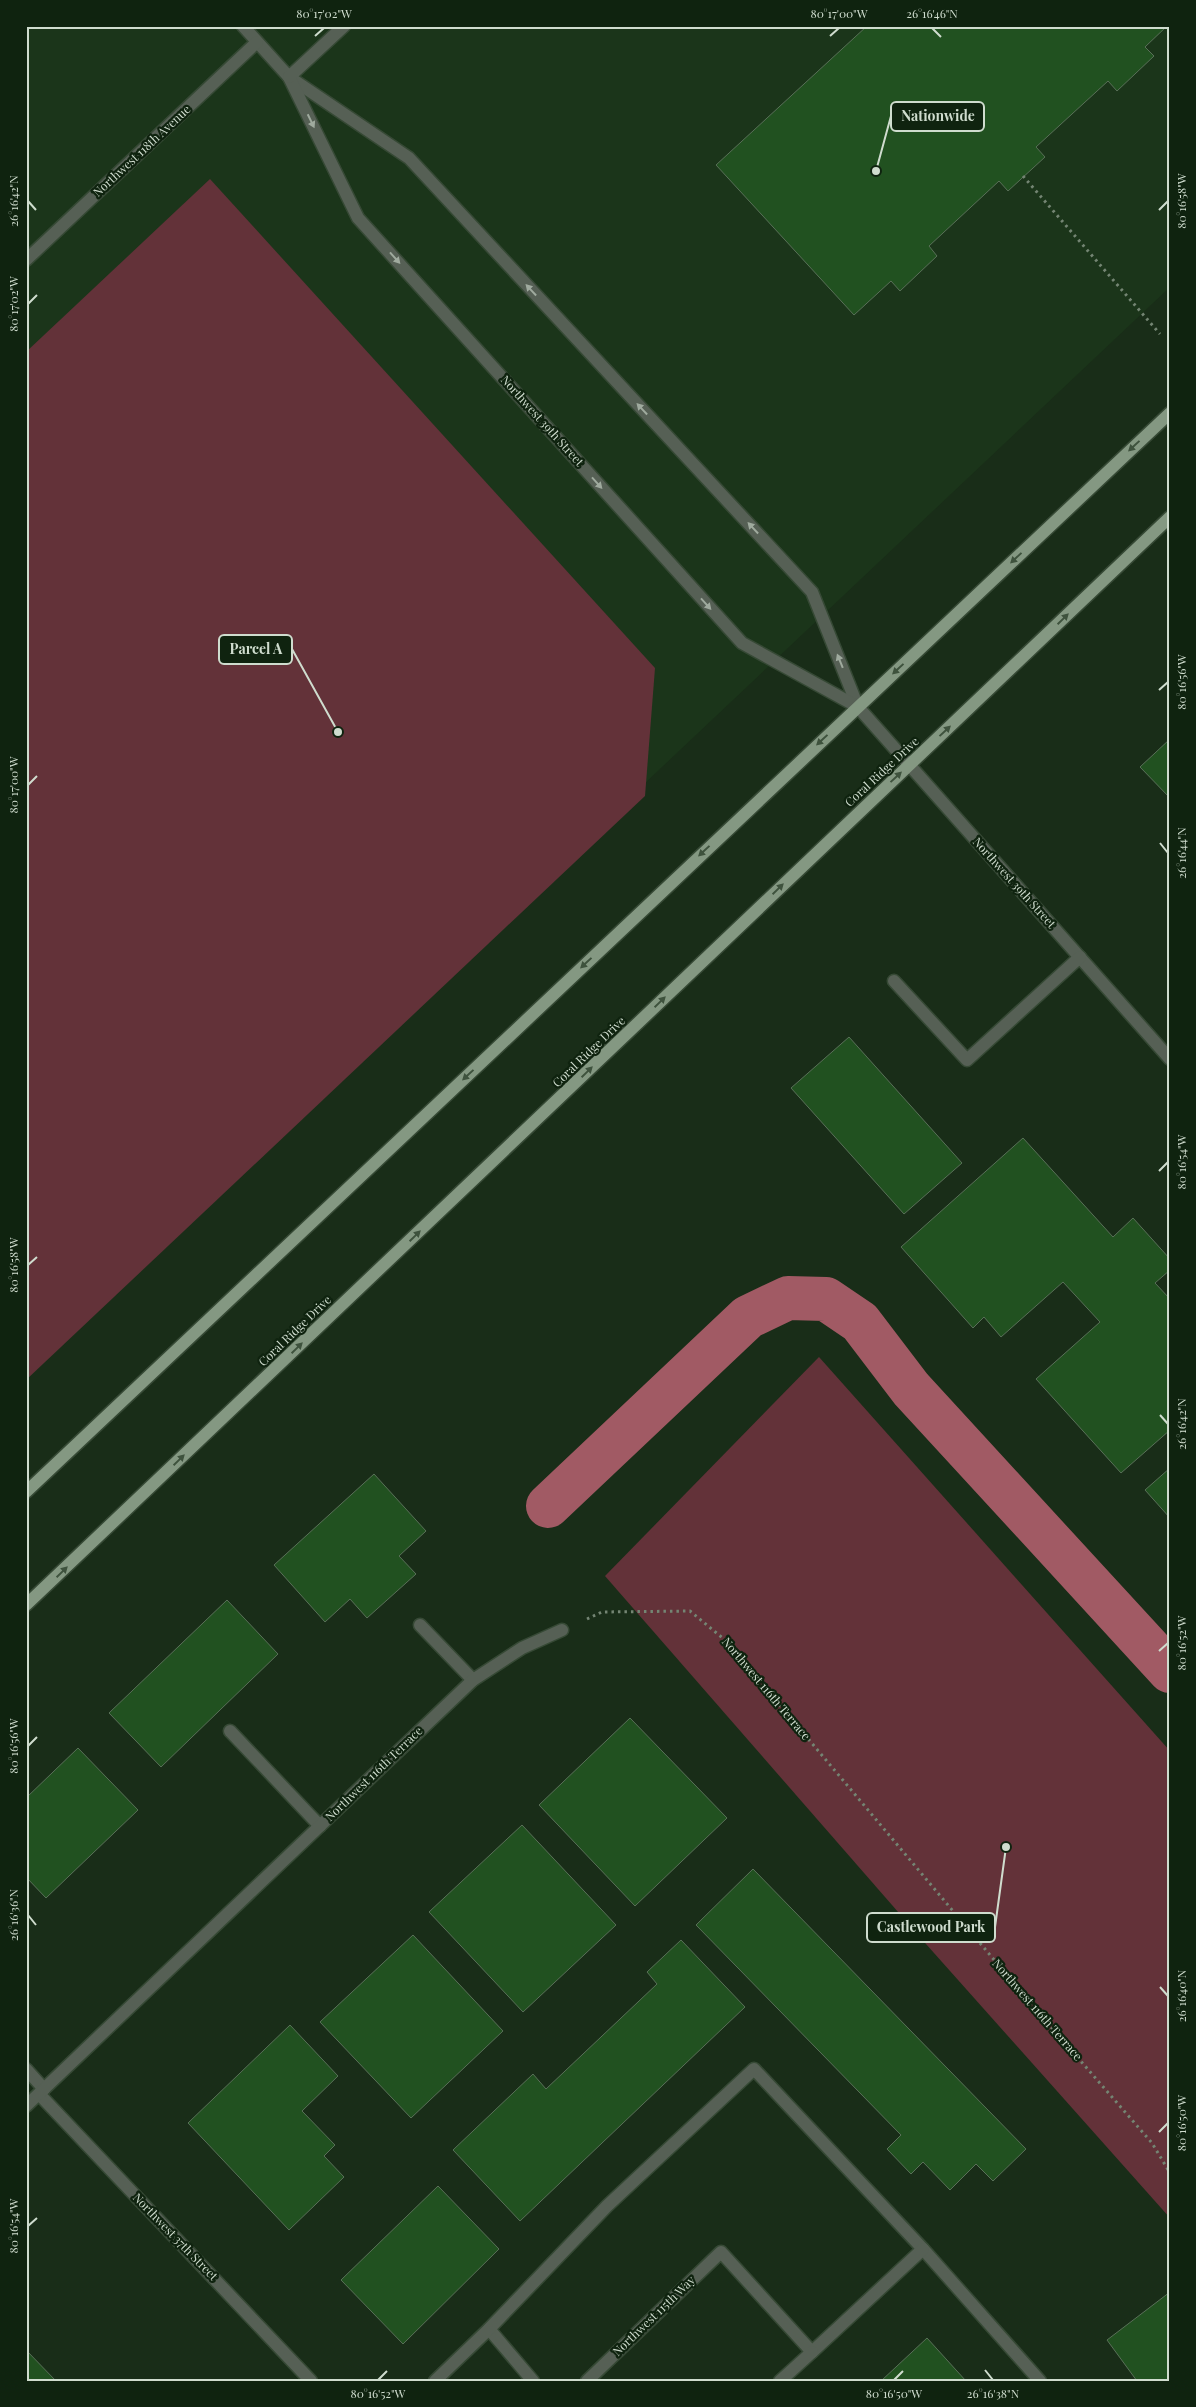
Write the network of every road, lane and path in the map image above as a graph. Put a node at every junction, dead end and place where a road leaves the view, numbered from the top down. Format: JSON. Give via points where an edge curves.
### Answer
{"nodes":[{"id":1,"x":243,"y":26,"type":"edge"},
{"id":2,"x":344,"y":26,"type":"edge"},
{"id":3,"x":257,"y":42,"type":"junction"},
{"id":4,"x":289,"y":77,"type":"junction"},
{"id":5,"x":1023,"y":176,"type":"dead end"},
{"id":6,"x":26,"y":260,"type":"edge"},
{"id":7,"x":1160,"y":334,"type":"dead end"},
{"id":8,"x":1170,"y":413,"type":"edge"},
{"id":9,"x":1170,"y":517,"type":"edge"},
{"id":10,"x":858,"y":707,"type":"junction"},
{"id":11,"x":910,"y":764,"type":"junction"},
{"id":12,"x":1080,"y":957,"type":"junction"},
{"id":13,"x":894,"y":982,"type":"dead end"},
{"id":14,"x":1170,"y":1059,"type":"edge"},
{"id":15,"x":26,"y":1492,"type":"edge"},
{"id":16,"x":26,"y":1605,"type":"edge"},
{"id":17,"x":420,"y":1625,"type":"dead end"},
{"id":18,"x":562,"y":1630,"type":"joint"},
{"id":19,"x":473,"y":1680,"type":"junction"},
{"id":20,"x":230,"y":1731,"type":"dead end"},
{"id":21,"x":320,"y":1826,"type":"junction"},
{"id":22,"x":26,"y":2069,"type":"edge"},
{"id":23,"x":42,"y":2092,"type":"junction"},
{"id":24,"x":26,"y":2106,"type":"edge"},
{"id":25,"x":1170,"y":2173,"type":"edge"},
{"id":26,"x":923,"y":2249,"type":"junction"},
{"id":27,"x":489,"y":2329,"type":"junction"},
{"id":28,"x":812,"y":2352,"type":"junction"},
{"id":29,"x":312,"y":2381,"type":"edge"},
{"id":30,"x":435,"y":2381,"type":"edge"},
{"id":31,"x":533,"y":2381,"type":"edge"},
{"id":32,"x":587,"y":2381,"type":"edge"},
{"id":33,"x":780,"y":2381,"type":"edge"},
{"id":34,"x":1040,"y":2381,"type":"edge"}],
"edges":[{"from":1,"to":3,"type":"street","name":"Northwest 39th Street"},
{"from":2,"to":4,"type":"street"},
{"from":3,"to":4,"type":"street","name":"Northwest 39th Street"},
{"from":3,"to":6,"type":"street","name":"Northwest 118th Avenue"},
{"from":10,"to":4,"type":"street","name":"Northwest 39th Street","one_way":true,"via":[[812,592],[409,158]]},
{"from":4,"to":10,"type":"street","name":"Northwest 39th Street","one_way":true,"via":[[358,218],[742,643]]},
{"from":5,"to":7,"type":"path"},
{"from":8,"to":10,"type":"main road","one_way":true},
{"from":11,"to":9,"type":"main road","name":"Coral Ridge Drive","one_way":true},
{"from":10,"to":11,"type":"street","name":"Northwest 39th Street"},
{"from":10,"to":15,"type":"main road","one_way":true},
{"from":11,"to":12,"type":"street","name":"Northwest 39th Street"},
{"from":16,"to":11,"type":"main road","name":"Coral Ridge Drive","one_way":true},
{"from":12,"to":13,"type":"street","via":[[967,1060]]},
{"from":12,"to":14,"type":"street","name":"Northwest 39th Street"},
{"from":17,"to":19,"type":"street"},
{"from":18,"to":19,"type":"street","name":"Northwest 116th Terrace","via":[[522,1648]]},
{"from":18,"to":25,"type":"path","name":"Northwest 116th Terrace","via":[[602,1612],[690,1611],[726,1640],[1006,1974],[1152,2142]]},
{"from":19,"to":21,"type":"street","name":"Northwest 116th Terrace"},
{"from":20,"to":21,"type":"street"},
{"from":21,"to":23,"type":"street","name":"Northwest 116th Terrace"},
{"from":22,"to":23,"type":"street","name":"Northwest 37th Street"},
{"from":23,"to":24,"type":"street","name":"Northwest 116th Terrace"},
{"from":23,"to":29,"type":"street","name":"Northwest 37th Street"},
{"from":26,"to":27,"type":"street","via":[[754,2069],[606,2206]]},
{"from":26,"to":28,"type":"street"},
{"from":26,"to":34,"type":"street"},
{"from":27,"to":30,"type":"street"},
{"from":27,"to":31,"type":"street"},
{"from":28,"to":32,"type":"street","name":"Northwest 115th Way","via":[[721,2252]]},
{"from":28,"to":33,"type":"street"}]}
